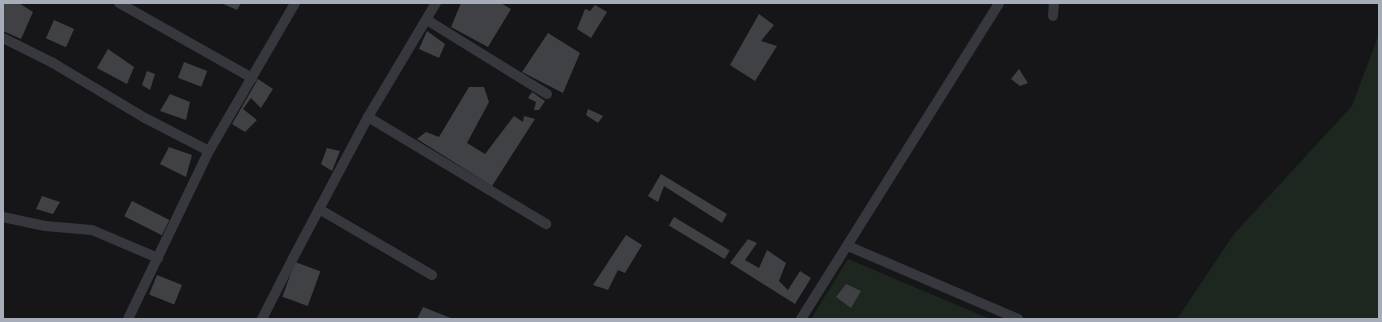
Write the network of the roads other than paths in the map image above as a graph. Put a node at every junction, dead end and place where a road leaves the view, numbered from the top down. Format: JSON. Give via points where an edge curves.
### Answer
{"nodes":[{"id":1,"x":120,"y":3,"type":"edge"},
{"id":2,"x":295,"y":3,"type":"edge"},
{"id":3,"x":436,"y":3,"type":"edge"},
{"id":4,"x":999,"y":3,"type":"edge"},
{"id":5,"x":1054,"y":3,"type":"edge"},
{"id":6,"x":1053,"y":16,"type":"dead end"},
{"id":7,"x":427,"y":20,"type":"junction"},
{"id":8,"x":3,"y":38,"type":"edge"},
{"id":9,"x":252,"y":78,"type":"junction"},
{"id":10,"x":547,"y":94,"type":"dead end"},
{"id":11,"x":368,"y":117,"type":"junction"},
{"id":12,"x":209,"y":151,"type":"junction"},
{"id":13,"x":319,"y":209,"type":"junction"},
{"id":14,"x":3,"y":217,"type":"edge"},
{"id":15,"x":546,"y":224,"type":"dead end"},
{"id":16,"x":848,"y":246,"type":"junction"},
{"id":17,"x":158,"y":258,"type":"junction"},
{"id":18,"x":432,"y":275,"type":"dead end"},
{"id":19,"x":128,"y":319,"type":"edge"},
{"id":20,"x":262,"y":319,"type":"edge"},
{"id":21,"x":801,"y":319,"type":"edge"},
{"id":22,"x":1018,"y":319,"type":"edge"}],
"edges":[{"from":1,"to":9,"type":"street"},
{"from":2,"to":9,"type":"street"},
{"from":3,"to":7,"type":"street"},
{"from":4,"to":16,"type":"street"},
{"from":5,"to":6,"type":"street"},
{"from":7,"to":10,"type":"street"},
{"from":7,"to":11,"type":"street"},
{"from":8,"to":12,"type":"street","via":[[53,63],[145,118]]},
{"from":9,"to":12,"type":"street"},
{"from":11,"to":13,"type":"street"},
{"from":11,"to":15,"type":"street"},
{"from":12,"to":17,"type":"street"},
{"from":13,"to":18,"type":"street"},
{"from":13,"to":20,"type":"street"},
{"from":14,"to":17,"type":"street","via":[[45,226],[92,230]]},
{"from":16,"to":21,"type":"street"},
{"from":16,"to":22,"type":"street"},
{"from":17,"to":19,"type":"street"}]}
